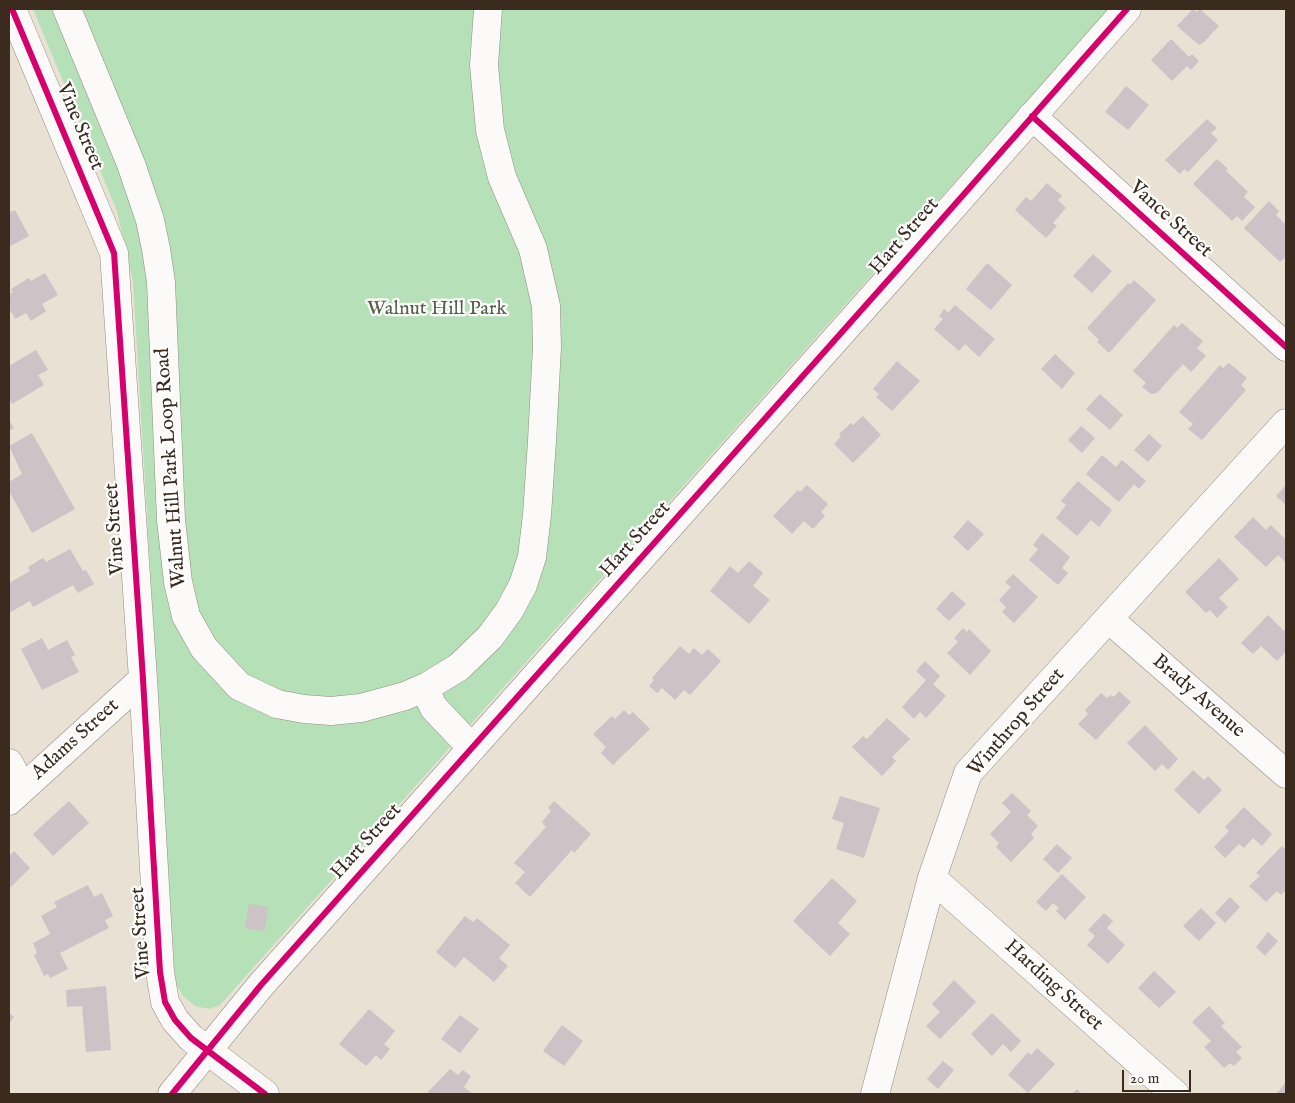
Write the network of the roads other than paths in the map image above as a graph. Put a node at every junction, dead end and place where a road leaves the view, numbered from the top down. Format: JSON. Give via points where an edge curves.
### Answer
{"nodes":[{"id":1,"x":12,"y":9,"type":"edge"},
{"id":2,"x":67,"y":9,"type":"edge"},
{"id":3,"x":488,"y":9,"type":"edge"},
{"id":4,"x":1127,"y":9,"type":"edge"},
{"id":5,"x":1032,"y":116,"type":"junction"},
{"id":6,"x":1286,"y":347,"type":"edge"},
{"id":7,"x":1286,"y":423,"type":"edge"},
{"id":8,"x":1110,"y":620,"type":"junction"},
{"id":9,"x":143,"y":679,"type":"junction"},
{"id":10,"x":424,"y":688,"type":"junction"},
{"id":11,"x":472,"y":748,"type":"junction"},
{"id":12,"x":9,"y":763,"type":"edge"},
{"id":13,"x":1286,"y":774,"type":"edge"},
{"id":14,"x":16,"y":795,"type":"edge"},
{"id":15,"x":932,"y":878,"type":"junction"},
{"id":16,"x":206,"y":1050,"type":"junction"},
{"id":17,"x":172,"y":1094,"type":"edge"},
{"id":18,"x":265,"y":1094,"type":"edge"},
{"id":19,"x":875,"y":1094,"type":"edge"},
{"id":20,"x":1175,"y":1094,"type":"edge"}],
"edges":[{"from":1,"to":9,"type":"street","name":"Vine Street","via":[[114,253]]},
{"from":2,"to":10,"type":"street","name":"Walnut Hill Park Loop Road","via":[[131,164],[158,255],[172,528],[179,590],[188,622],[204,648],[234,682],[277,704],[313,710],[346,710],[381,703]]},
{"from":3,"to":10,"type":"street","name":"Walnut Hill Park Loop Road","via":[[484,65],[491,136],[502,178],[533,249],[546,306],[547,347],[538,515],[528,572],[509,611],[467,661]]},
{"from":4,"to":5,"type":"street","name":"Hart Street"},
{"from":5,"to":6,"type":"street","name":"Vance Street"},
{"from":5,"to":11,"type":"street","name":"Hart Street"},
{"from":7,"to":8,"type":"street","name":"Winthrop Street"},
{"from":8,"to":13,"type":"street","name":"Brady Avenue"},
{"from":8,"to":15,"type":"street","name":"Winthrop Street","via":[[968,773]]},
{"from":9,"to":14,"type":"street","name":"Adams Street"},
{"from":9,"to":16,"type":"street","name":"Vine Street","via":[[160,972],[165,1002],[175,1020]]},
{"from":10,"to":11,"type":"street","via":[[434,708]]},
{"from":11,"to":16,"type":"street","name":"Hart Street"},
{"from":12,"to":14,"type":"street"},
{"from":15,"to":19,"type":"street","name":"Winthrop Street"},
{"from":15,"to":20,"type":"street","name":"Harding Street"},
{"from":16,"to":17,"type":"street","name":"Hart Street"},
{"from":16,"to":18,"type":"street","name":"Vine Street"}]}
